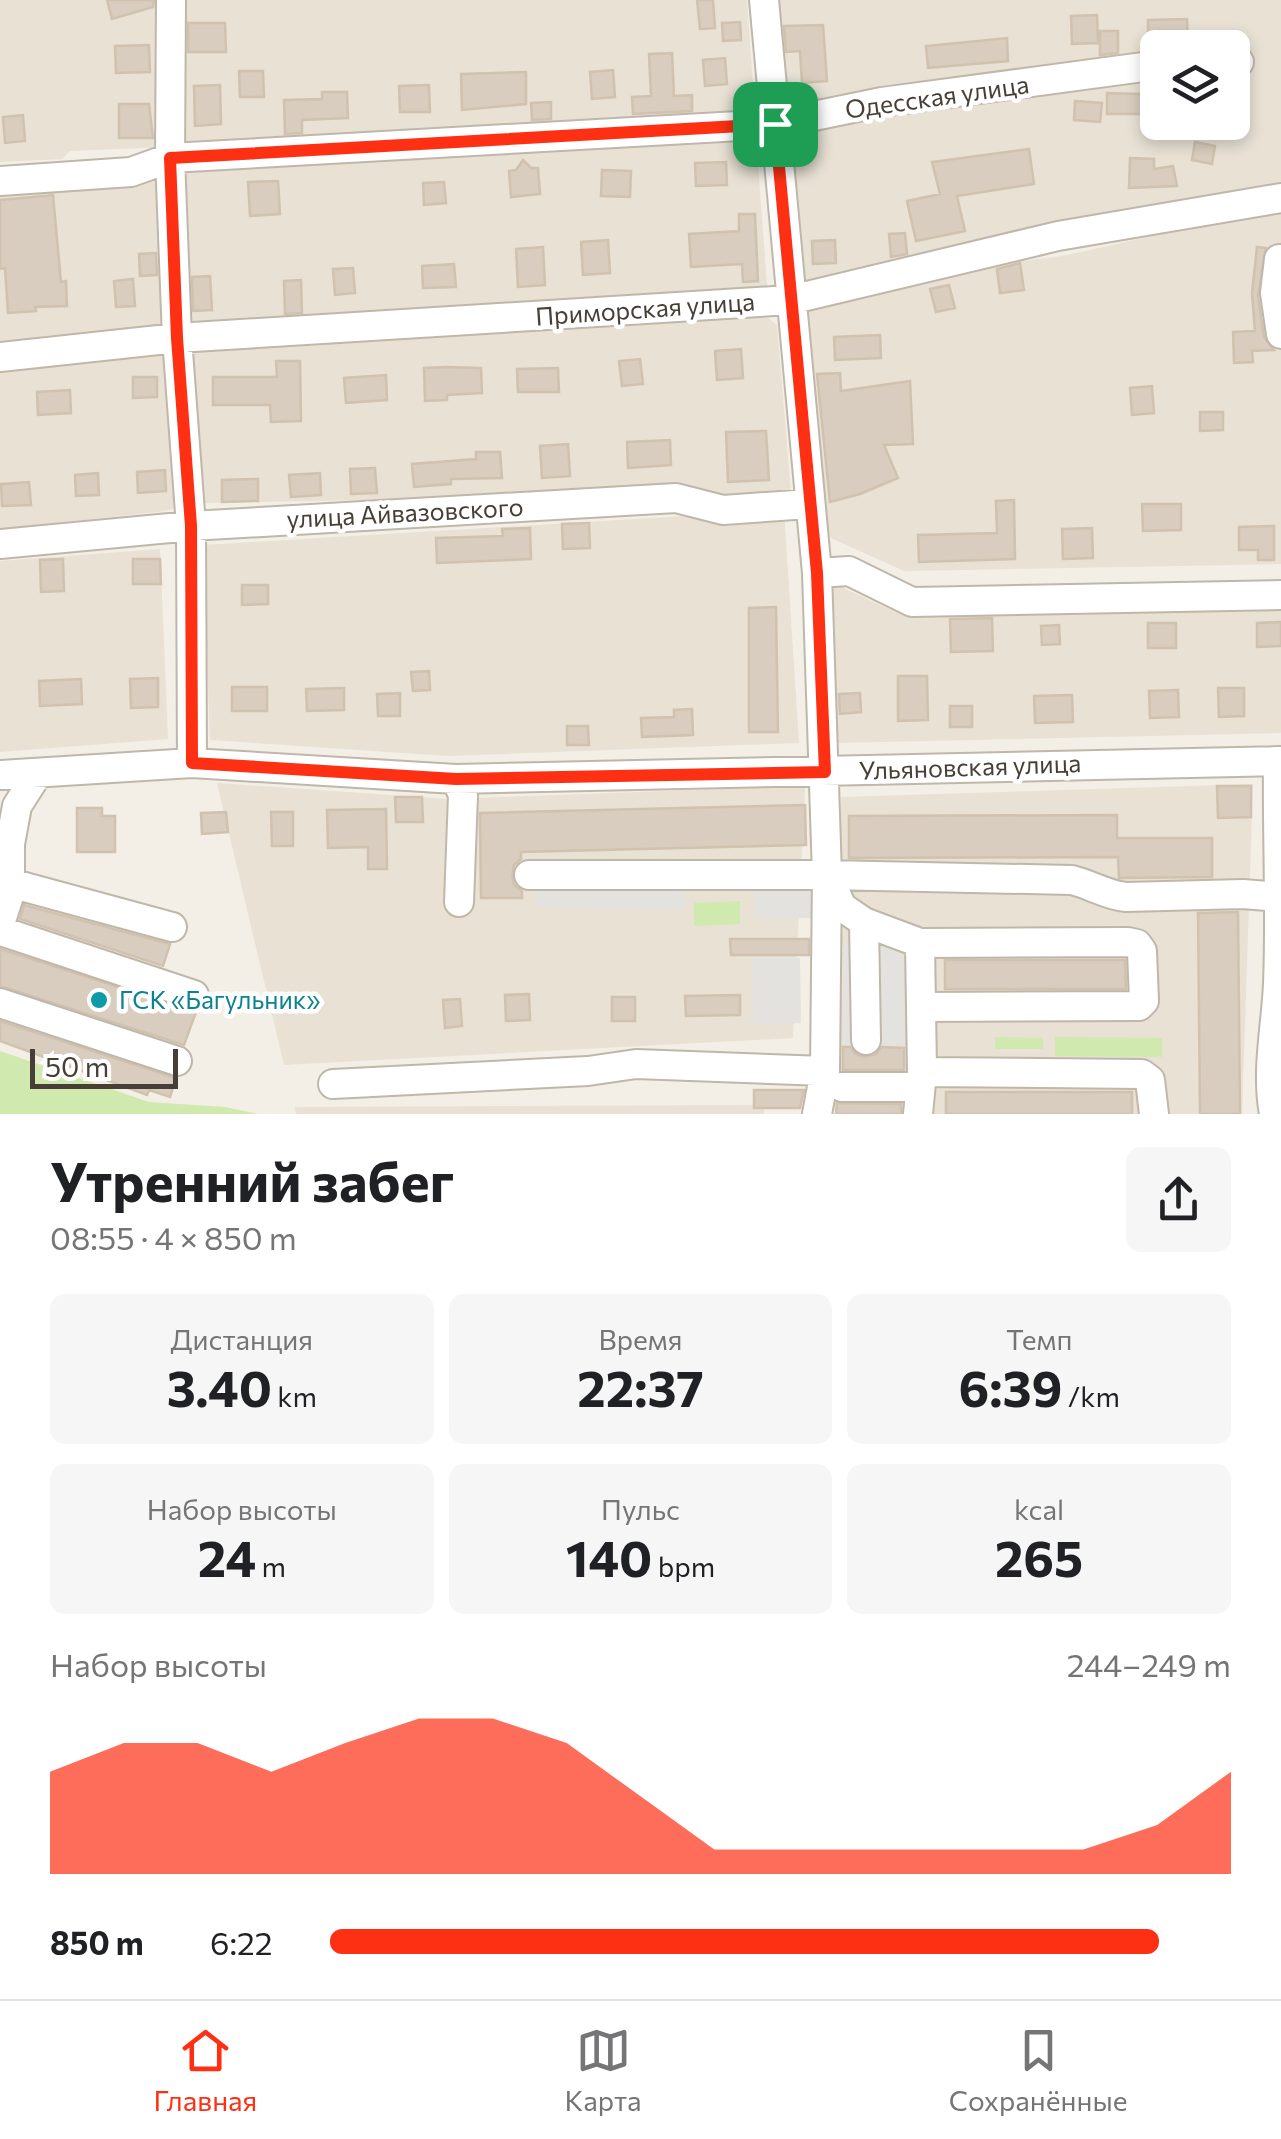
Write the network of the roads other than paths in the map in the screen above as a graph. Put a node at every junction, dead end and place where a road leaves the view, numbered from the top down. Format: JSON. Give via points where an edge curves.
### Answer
{"nodes":[{"id":1,"x":170,"y":0,"type":"edge"},
{"id":2,"x":764,"y":0,"type":"edge"},
{"id":3,"x":1140,"y":67,"type":"edge"},
{"id":4,"x":775,"y":124,"type":"junction"},
{"id":5,"x":170,"y":158,"type":"junction"},
{"id":6,"x":0,"y":181,"type":"edge"},
{"id":7,"x":1281,"y":198,"type":"edge"},
{"id":8,"x":1279,"y":259,"type":"edge"},
{"id":9,"x":790,"y":300,"type":"junction"},
{"id":10,"x":1281,"y":334,"type":"edge"},
{"id":11,"x":177,"y":338,"type":"junction"},
{"id":12,"x":0,"y":356,"type":"edge"},
{"id":13,"x":809,"y":504,"type":"junction"},
{"id":14,"x":191,"y":526,"type":"junction"},
{"id":15,"x":0,"y":544,"type":"edge"},
{"id":16,"x":817,"y":573,"type":"junction"},
{"id":17,"x":1281,"y":595,"type":"edge"},
{"id":18,"x":1280,"y":761,"type":"edge"},
{"id":19,"x":192,"y":763,"type":"junction"},
{"id":20,"x":825,"y":772,"type":"junction"},
{"id":21,"x":38,"y":773,"type":"junction"},
{"id":22,"x":0,"y":775,"type":"edge"},
{"id":23,"x":456,"y":779,"type":"junction"},
{"id":24,"x":529,"y":875,"type":"dead end"},
{"id":25,"x":828,"y":875,"type":"junction"},
{"id":26,"x":10,"y":883,"type":"junction"},
{"id":27,"x":1280,"y":896,"type":"edge"},
{"id":28,"x":459,"y":902,"type":"dead end"},
{"id":29,"x":0,"y":921,"type":"edge"},
{"id":30,"x":864,"y":922,"type":"junction"},
{"id":31,"x":172,"y":926,"type":"dead end"},
{"id":32,"x":920,"y":943,"type":"junction"},
{"id":33,"x":194,"y":995,"type":"dead end"},
{"id":34,"x":0,"y":1003,"type":"edge"},
{"id":35,"x":922,"y":1007,"type":"junction"},
{"id":36,"x":866,"y":1040,"type":"dead end"},
{"id":37,"x":176,"y":1062,"type":"dead end"},
{"id":38,"x":833,"y":1079,"type":"junction"},
{"id":39,"x":333,"y":1084,"type":"dead end"},
{"id":40,"x":920,"y":1091,"type":"edge"},
{"id":41,"x":817,"y":1114,"type":"edge"},
{"id":42,"x":1154,"y":1114,"type":"edge"},
{"id":43,"x":1274,"y":1114,"type":"edge"}],
"edges":[{"from":1,"to":5,"type":"street"},
{"from":2,"to":4,"type":"street"},
{"from":3,"to":4,"type":"street","name":"Одесская улица","via":[[882,102]]},
{"from":4,"to":5,"type":"street","name":"Одесская улица"},
{"from":4,"to":9,"type":"street"},
{"from":5,"to":6,"type":"street","name":"Одесская улица","via":[[132,172]]},
{"from":5,"to":11,"type":"street"},
{"from":7,"to":9,"type":"street","name":"Приморская улица","via":[[1058,236]]},
{"from":8,"to":10,"type":"street"},
{"from":9,"to":11,"type":"street","name":"Приморская улица"},
{"from":9,"to":13,"type":"street"},
{"from":11,"to":12,"type":"street","name":"Приморская улица"},
{"from":11,"to":14,"type":"street"},
{"from":13,"to":14,"type":"street","name":"улица Айвазовского","via":[[723,510],[676,498]]},
{"from":13,"to":16,"type":"street"},
{"from":14,"to":15,"type":"street","name":"улица Айвазовского"},
{"from":14,"to":19,"type":"street"},
{"from":16,"to":17,"type":"street","via":[[848,571],[912,602]]},
{"from":16,"to":20,"type":"street"},
{"from":18,"to":20,"type":"street","name":"Ульяновская улица"},
{"from":18,"to":27,"type":"street"},
{"from":19,"to":21,"type":"street","name":"Ульяновская улица"},
{"from":19,"to":23,"type":"street","name":"Ульяновская улица"},
{"from":20,"to":23,"type":"street","name":"Ульяновская улица"},
{"from":20,"to":25,"type":"street"},
{"from":21,"to":22,"type":"street","name":"Ульяновская улица"},
{"from":21,"to":26,"type":"street","via":[[18,806]]},
{"from":23,"to":28,"type":"street","via":[[463,795]]},
{"from":24,"to":25,"type":"street"},
{"from":25,"to":27,"type":"street","via":[[1072,880],[1126,896]]},
{"from":25,"to":30,"type":"street","via":[[842,908]]},
{"from":25,"to":38,"type":"street"},
{"from":26,"to":29,"type":"street"},
{"from":26,"to":31,"type":"street"},
{"from":27,"to":43,"type":"street","via":[[1271,1038]]},
{"from":29,"to":33,"type":"street","via":[[7,932]]},
{"from":30,"to":32,"type":"street"},
{"from":30,"to":36,"type":"street"},
{"from":32,"to":35,"type":"street"},
{"from":32,"to":35,"type":"street","via":[[1137,944],[1144,1000],[1139,1006],[1048,1009]]},
{"from":34,"to":37,"type":"street"},
{"from":35,"to":40,"type":"street"},
{"from":38,"to":39,"type":"street","via":[[636,1064]]},
{"from":38,"to":40,"type":"street"},
{"from":38,"to":41,"type":"street"},
{"from":40,"to":42,"type":"street","via":[[1142,1074],[1150,1080]]}]}
